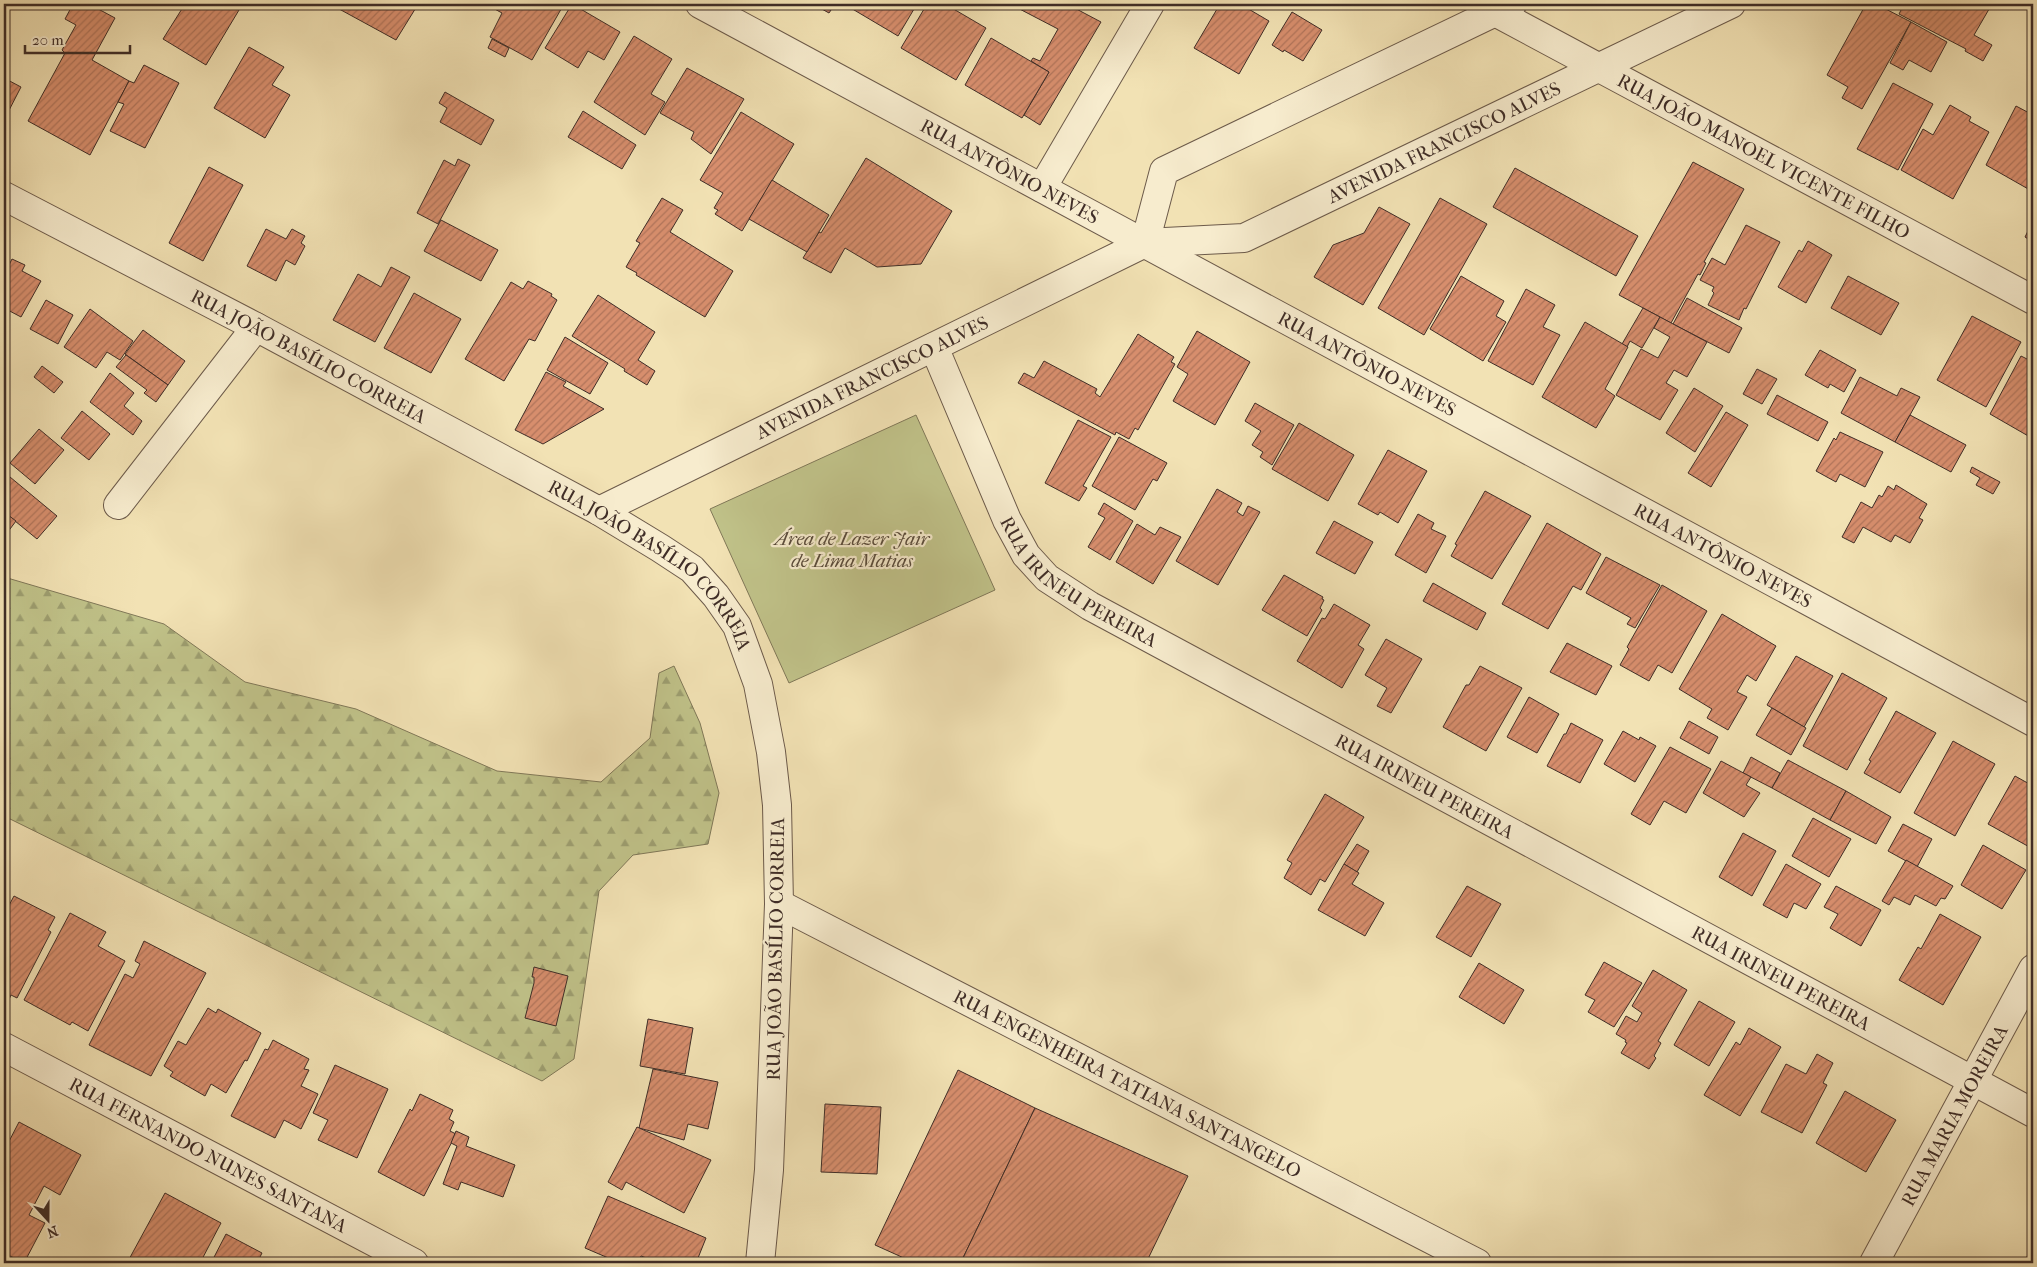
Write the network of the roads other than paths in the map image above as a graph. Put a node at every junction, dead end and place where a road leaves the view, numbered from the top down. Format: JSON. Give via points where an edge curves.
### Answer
{"nodes":[{"id":1,"x":700,"y":4,"type":"edge"},
{"id":2,"x":1150,"y":4,"type":"edge"},
{"id":3,"x":1731,"y":4,"type":"edge"},
{"id":4,"x":1504,"y":8,"type":"edge"},
{"id":5,"x":1599,"y":67,"type":"junction"},
{"id":6,"x":1042,"y":188,"type":"junction"},
{"id":7,"x":4,"y":196,"type":"edge"},
{"id":8,"x":1145,"y":243,"type":"junction"},
{"id":9,"x":2033,"y":300,"type":"edge"},
{"id":10,"x":256,"y":327,"type":"junction"},
{"id":11,"x":934,"y":347,"type":"junction"},
{"id":12,"x":118,"y":505,"type":"dead end"},
{"id":13,"x":599,"y":511,"type":"junction"},
{"id":14,"x":2033,"y":722,"type":"edge"},
{"id":15,"x":779,"y":904,"type":"junction"},
{"id":16,"x":2033,"y":969,"type":"edge"},
{"id":17,"x":4,"y":1047,"type":"edge"},
{"id":18,"x":1973,"y":1080,"type":"junction"},
{"id":19,"x":2033,"y":1113,"type":"edge"},
{"id":20,"x":414,"y":1263,"type":"edge"},
{"id":21,"x":760,"y":1263,"type":"edge"},
{"id":22,"x":1477,"y":1263,"type":"edge"},
{"id":23,"x":1874,"y":1263,"type":"edge"}],
"edges":[{"from":1,"to":6,"type":"street","name":"RUA ANTÔNIO NEVES"},
{"from":2,"to":6,"type":"street"},
{"from":3,"to":5,"type":"street","name":"AVENIDA FRANCISCO ALVES"},
{"from":4,"to":5,"type":"street","name":"RUA JOÃO MANOEL VICENTE FILHO"},
{"from":4,"to":8,"type":"street","via":[[1164,171]]},
{"from":5,"to":8,"type":"street","name":"AVENIDA FRANCISCO ALVES","via":[[1244,238]]},
{"from":5,"to":9,"type":"street","name":"RUA JOÃO MANOEL VICENTE FILHO"},
{"from":6,"to":8,"type":"street","name":"RUA ANTÔNIO NEVES"},
{"from":7,"to":10,"type":"street","name":"RUA JOÃO BASÍLIO CORREIA"},
{"from":8,"to":11,"type":"street","name":"AVENIDA FRANCISCO ALVES"},
{"from":8,"to":14,"type":"street","name":"RUA ANTÔNIO NEVES"},
{"from":10,"to":12,"type":"street"},
{"from":10,"to":13,"type":"street","name":"RUA JOÃO BASÍLIO CORREIA"},
{"from":11,"to":13,"type":"street","name":"AVENIDA FRANCISCO ALVES"},
{"from":11,"to":18,"type":"street","name":"RUA IRINEU PEREIRA","via":[[1007,520],[1026,554],[1047,578],[1090,606]]},
{"from":13,"to":15,"type":"street","name":"RUA JOÃO BASÍLIO CORREIA","via":[[692,569],[737,626],[758,684],[771,752],[777,805]]},
{"from":15,"to":21,"type":"street","name":"RUA JOÃO BASÍLIO CORREIA","via":[[770,1170]]},
{"from":15,"to":22,"type":"street","name":"RUA ENGENHEIRA TATIANA SANTANGELO"},
{"from":16,"to":18,"type":"street","name":"RUA MARIA MOREIRA"},
{"from":17,"to":20,"type":"street","name":"RUA FERNANDO NUNES SANTANA"},
{"from":18,"to":19,"type":"street","name":"RUA IRINEU PEREIRA"},
{"from":18,"to":23,"type":"street","name":"RUA MARIA MOREIRA"}]}
